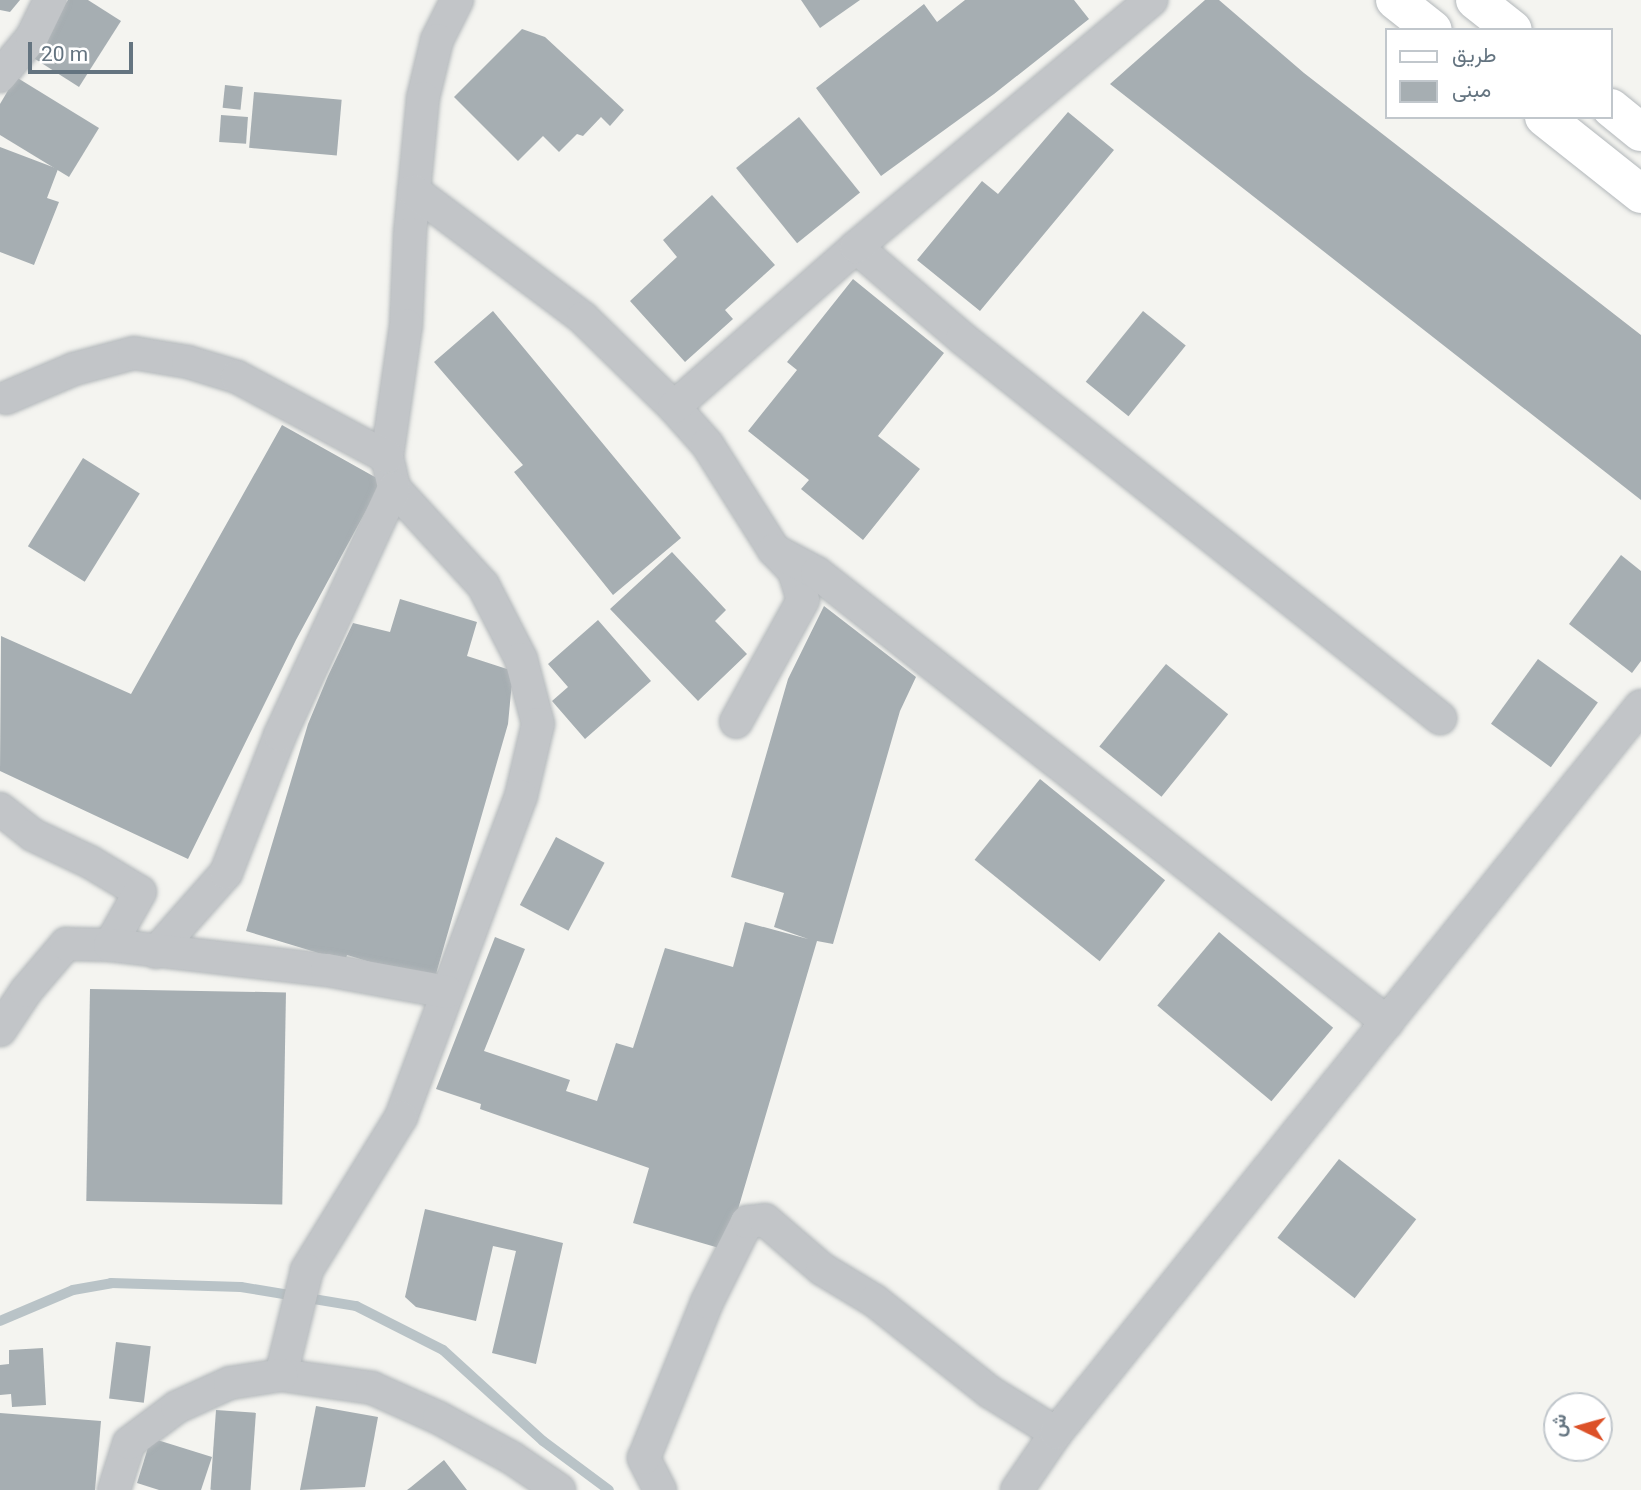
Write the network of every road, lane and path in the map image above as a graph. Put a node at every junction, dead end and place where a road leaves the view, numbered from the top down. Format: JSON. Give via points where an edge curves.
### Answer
{"nodes":[{"id":1,"x":50,"y":0,"type":"edge"},
{"id":2,"x":457,"y":0,"type":"edge"},
{"id":3,"x":1151,"y":0,"type":"edge"},
{"id":4,"x":1395,"y":0,"type":"edge"},
{"id":5,"x":1475,"y":0,"type":"edge"},
{"id":6,"x":1430,"y":28,"type":"edge"},
{"id":7,"x":1510,"y":28,"type":"edge"},
{"id":8,"x":0,"y":76,"type":"edge"},
{"id":9,"x":1613,"y":110,"type":"edge"},
{"id":10,"x":1547,"y":119,"type":"edge"},
{"id":11,"x":1641,"y":132,"type":"edge"},
{"id":12,"x":414,"y":191,"type":"junction"},
{"id":13,"x":1641,"y":194,"type":"edge"},
{"id":14,"x":856,"y":247,"type":"junction"},
{"id":15,"x":6,"y":398,"type":"dead end"},
{"id":16,"x":674,"y":407,"type":"junction"},
{"id":17,"x":387,"y":457,"type":"junction"},
{"id":18,"x":394,"y":488,"type":"junction"},
{"id":19,"x":775,"y":550,"type":"junction"},
{"id":20,"x":1641,"y":706,"type":"edge"},
{"id":21,"x":1440,"y":718,"type":"dead end"},
{"id":22,"x":736,"y":722,"type":"dead end"},
{"id":23,"x":0,"y":809,"type":"edge"},
{"id":24,"x":110,"y":945,"type":"junction"},
{"id":25,"x":156,"y":952,"type":"junction"},
{"id":26,"x":447,"y":992,"type":"junction"},
{"id":27,"x":1387,"y":1022,"type":"junction"},
{"id":28,"x":0,"y":1030,"type":"edge"},
{"id":29,"x":281,"y":1376,"type":"junction"},
{"id":30,"x":1056,"y":1433,"type":"junction"},
{"id":31,"x":114,"y":1490,"type":"edge"},
{"id":32,"x":559,"y":1490,"type":"edge"},
{"id":33,"x":660,"y":1490,"type":"edge"},
{"id":34,"x":1017,"y":1490,"type":"edge"}],
"edges":[{"from":1,"to":8,"type":"street","via":[[32,37]]},
{"from":2,"to":12,"type":"street","via":[[437,40],[423,98]]},
{"from":3,"to":14,"type":"street"},
{"from":4,"to":6,"type":"street"},
{"from":5,"to":7,"type":"street"},
{"from":9,"to":11,"type":"street"},
{"from":10,"to":13,"type":"street"},
{"from":12,"to":16,"type":"street","via":[[583,318]]},
{"from":12,"to":17,"type":"street","via":[[406,325]]},
{"from":14,"to":16,"type":"street"},
{"from":14,"to":21,"type":"street","via":[[962,338]]},
{"from":15,"to":17,"type":"street","via":[[74,369],[134,353],[148,355],[237,377]]},
{"from":16,"to":19,"type":"street","via":[[707,444]]},
{"from":17,"to":18,"type":"street"},
{"from":18,"to":25,"type":"street","via":[[285,724],[226,873]]},
{"from":18,"to":26,"type":"street","via":[[483,585],[521,659],[538,724],[521,796]]},
{"from":19,"to":22,"type":"street","via":[[794,571],[803,600]]},
{"from":19,"to":27,"type":"street","via":[[817,573]]},
{"from":20,"to":27,"type":"street"},
{"from":23,"to":24,"type":"street","via":[[33,835],[139,892]]},
{"from":24,"to":25,"type":"street"},
{"from":24,"to":28,"type":"street","via":[[66,944]]},
{"from":25,"to":26,"type":"street","via":[[327,970]]},
{"from":26,"to":29,"type":"street","via":[[401,1117],[307,1270]]},
{"from":27,"to":30,"type":"street"},
{"from":29,"to":31,"type":"street","via":[[230,1383],[177,1407],[129,1443]]},
{"from":29,"to":32,"type":"street","via":[[372,1388],[439,1418]]},
{"from":30,"to":33,"type":"street","via":[[990,1392],[875,1301],[822,1269],[765,1220],[747,1222],[707,1302],[644,1458]]},
{"from":30,"to":34,"type":"street"}]}
